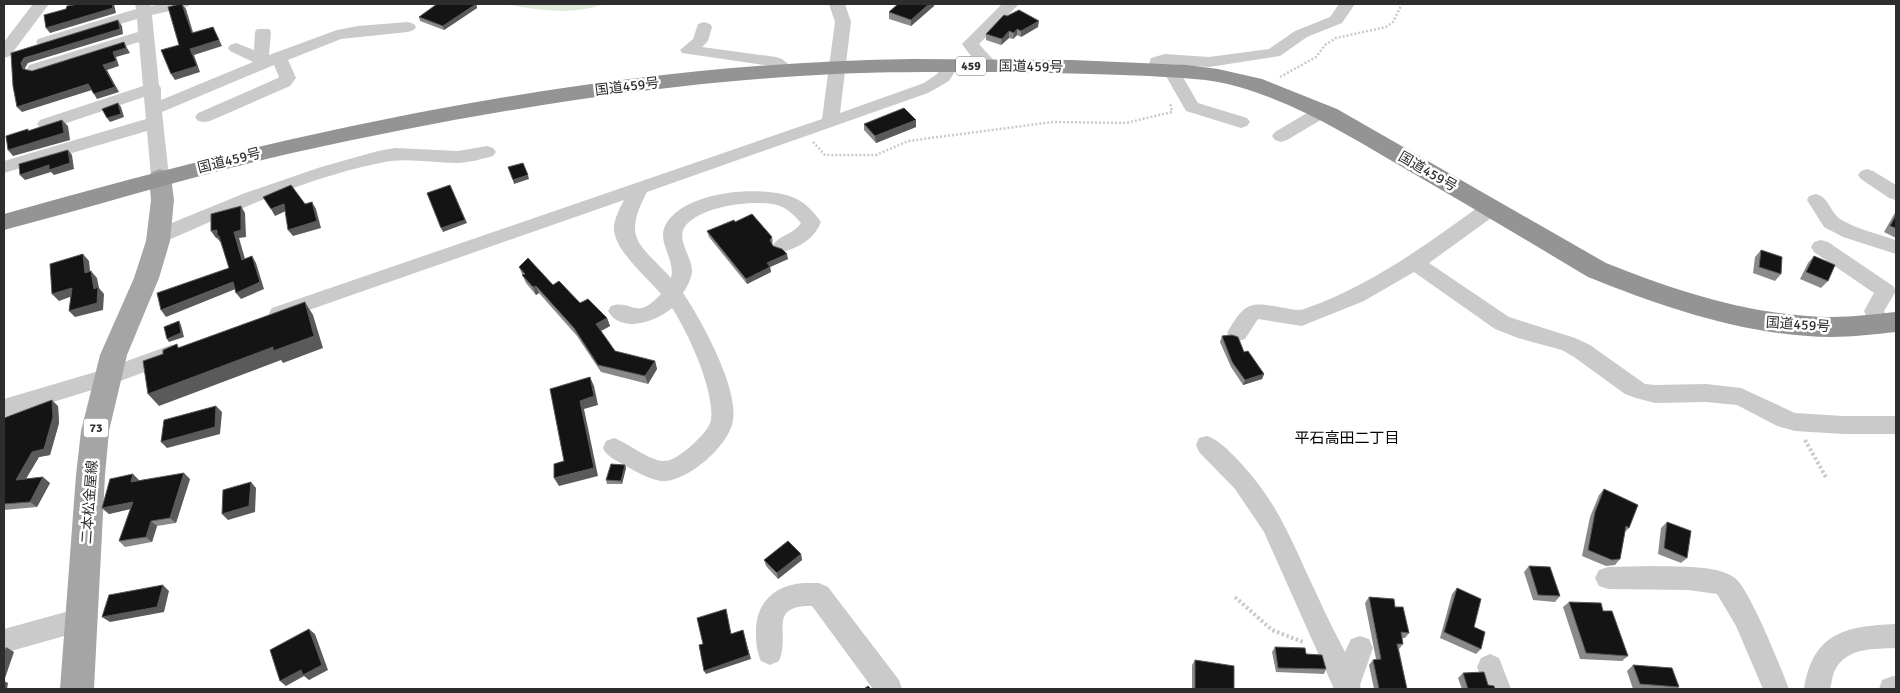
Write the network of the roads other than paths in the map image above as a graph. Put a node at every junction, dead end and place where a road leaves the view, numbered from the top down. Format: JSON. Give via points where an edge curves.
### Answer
{"nodes":[{"id":1,"x":40,"y":4,"type":"edge"},
{"id":2,"x":182,"y":4,"type":"edge"},
{"id":3,"x":838,"y":4,"type":"edge"},
{"id":4,"x":1011,"y":4,"type":"edge"},
{"id":5,"x":1347,"y":4,"type":"edge"},
{"id":6,"x":143,"y":8,"type":"edge"},
{"id":7,"x":408,"y":27,"type":"dead end"},
{"id":8,"x":704,"y":27,"type":"dead end"},
{"id":9,"x":263,"y":32,"type":"dead end"},
{"id":10,"x":146,"y":35,"type":"junction"},
{"id":11,"x":44,"y":42,"type":"edge"},
{"id":12,"x":236,"y":48,"type":"dead end"},
{"id":13,"x":4,"y":53,"type":"edge"},
{"id":14,"x":269,"y":60,"type":"junction"},
{"id":15,"x":951,"y":66,"type":"junction"},
{"id":16,"x":991,"y":66,"type":"junction"},
{"id":17,"x":35,"y":68,"type":"edge"},
{"id":18,"x":836,"y":68,"type":"junction"},
{"id":19,"x":788,"y":70,"type":"junction"},
{"id":20,"x":1162,"y":71,"type":"junction"},
{"id":21,"x":153,"y":88,"type":"junction"},
{"id":22,"x":1323,"y":111,"type":"junction"},
{"id":23,"x":155,"y":116,"type":"junction"},
{"id":24,"x":204,"y":117,"type":"dead end"},
{"id":25,"x":830,"y":121,"type":"junction"},
{"id":26,"x":1241,"y":122,"type":"dead end"},
{"id":27,"x":46,"y":124,"type":"edge"},
{"id":28,"x":1282,"y":136,"type":"dead end"},
{"id":29,"x":487,"y":152,"type":"dead end"},
{"id":30,"x":4,"y":166,"type":"edge"},
{"id":31,"x":1866,"y":175,"type":"dead end"},
{"id":32,"x":160,"y":177,"type":"junction"},
{"id":33,"x":640,"y":188,"type":"junction"},
{"id":34,"x":1896,"y":194,"type":"edge"},
{"id":35,"x":1816,"y":200,"type":"dead end"},
{"id":36,"x":1492,"y":208,"type":"junction"},
{"id":37,"x":4,"y":222,"type":"edge"},
{"id":38,"x":159,"y":236,"type":"junction"},
{"id":39,"x":783,"y":245,"type":"dead end"},
{"id":40,"x":1896,"y":247,"type":"edge"},
{"id":41,"x":1821,"y":248,"type":"dead end"},
{"id":42,"x":1415,"y":263,"type":"junction"},
{"id":43,"x":673,"y":295,"type":"junction"},
{"id":44,"x":618,"y":310,"type":"dead end"},
{"id":45,"x":262,"y":319,"type":"edge"},
{"id":46,"x":1889,"y":323,"type":"edge"},
{"id":47,"x":1238,"y":334,"type":"dead end"},
{"id":48,"x":190,"y":346,"type":"edge"},
{"id":49,"x":107,"y":377,"type":"junction"},
{"id":50,"x":4,"y":408,"type":"edge"},
{"id":51,"x":1896,"y":425,"type":"edge"},
{"id":52,"x":1207,"y":445,"type":"dead end"},
{"id":53,"x":614,"y":448,"type":"dead end"},
{"id":54,"x":1608,"y":578,"type":"dead end"},
{"id":55,"x":80,"y":620,"type":"junction"},
{"id":56,"x":1896,"y":636,"type":"edge"},
{"id":57,"x":4,"y":641,"type":"edge"},
{"id":58,"x":1360,"y":648,"type":"dead end"},
{"id":59,"x":770,"y":652,"type":"dead end"},
{"id":60,"x":1347,"y":687,"type":"edge"},
{"id":61,"x":77,"y":689,"type":"edge"},
{"id":62,"x":889,"y":689,"type":"edge"},
{"id":63,"x":1776,"y":689,"type":"edge"},
{"id":64,"x":1817,"y":689,"type":"edge"}],
"edges":[{"from":1,"to":13,"type":"street"},
{"from":2,"to":6,"type":"street"},
{"from":3,"to":18,"type":"street","via":[[843,22]]},
{"from":4,"to":16,"type":"street","via":[[970,44]]},
{"from":5,"to":20,"type":"street","via":[[1336,20],[1301,34],[1274,53],[1209,62],[1157,61]]},
{"from":6,"to":10,"type":"street"},
{"from":6,"to":11,"type":"street"},
{"from":7,"to":14,"type":"street","via":[[337,35]]},
{"from":8,"to":19,"type":"street","via":[[700,41],[688,50],[776,62]]},
{"from":9,"to":14,"type":"street"},
{"from":10,"to":17,"type":"street"},
{"from":10,"to":21,"type":"street"},
{"from":12,"to":14,"type":"street"},
{"from":14,"to":23,"type":"street"},
{"from":14,"to":24,"type":"street","via":[[288,78],[284,82]]},
{"from":15,"to":16,"type":"highway","name":"国道459号","number":"459"},
{"from":15,"to":18,"type":"highway","name":"国道459号","number":"459"},
{"from":15,"to":25,"type":"street","via":[[949,72],[927,87]]},
{"from":16,"to":20,"type":"highway","name":"国道459号","number":"459"},
{"from":18,"to":19,"type":"highway","name":"国道459号","number":"459"},
{"from":18,"to":25,"type":"street"},
{"from":19,"to":32,"type":"highway","name":"国道459号","number":"459","via":[[655,82],[503,103],[338,135]]},
{"from":20,"to":22,"type":"highway","name":"国道459号","number":"459","via":[[1226,77],[1293,97]]},
{"from":20,"to":26,"type":"street","via":[[1192,107]]},
{"from":21,"to":23,"type":"street"},
{"from":21,"to":27,"type":"street"},
{"from":22,"to":28,"type":"street"},
{"from":22,"to":36,"type":"highway","name":"国道459号","number":"459"},
{"from":23,"to":30,"type":"street"},
{"from":23,"to":32,"type":"street"},
{"from":25,"to":33,"type":"street"},
{"from":29,"to":38,"type":"street","via":[[458,157],[395,154],[378,157],[252,197]]},
{"from":31,"to":34,"type":"street"},
{"from":32,"to":37,"type":"highway","name":"国道459号","number":"459"},
{"from":32,"to":38,"type":"main road","name":"二本松金屋線","number":"73","via":[[163,212]]},
{"from":33,"to":43,"type":"street","via":[[624,220],[622,229],[626,242]]},
{"from":33,"to":45,"type":"street"},
{"from":35,"to":40,"type":"street","via":[[1831,222],[1850,232]]},
{"from":36,"to":42,"type":"street"},
{"from":36,"to":46,"type":"highway","name":"国道459号","number":"459","via":[[1597,270],[1675,299],[1768,322],[1832,327]]},
{"from":38,"to":49,"type":"main road","name":"二本松金屋線","number":"73","via":[[153,262]]},
{"from":39,"to":43,"type":"street","via":[[802,236],[811,222],[786,201],[769,196],[737,198],[704,206],[684,216],[672,234],[682,272]]},
{"from":41,"to":46,"type":"street","via":[[1886,291],[1874,311]]},
{"from":42,"to":47,"type":"street","via":[[1357,296],[1302,318],[1251,313]]},
{"from":42,"to":51,"type":"street","via":[[1502,323],[1568,344],[1633,388],[1654,394],[1706,393],[1741,397],[1795,422]]},
{"from":43,"to":44,"type":"street","via":[[645,315],[632,317]]},
{"from":43,"to":53,"type":"street","via":[[688,316],[717,381],[722,420],[714,437],[701,452],[668,471],[659,471]]},
{"from":48,"to":49,"type":"street"},
{"from":49,"to":50,"type":"street"},
{"from":49,"to":55,"type":"main road","name":"二本松金屋線","number":"73","via":[[92,461]]},
{"from":52,"to":60,"type":"street","via":[[1252,495],[1273,525]]},
{"from":54,"to":63,"type":"street","via":[[1710,580],[1728,586]]},
{"from":55,"to":57,"type":"street"},
{"from":55,"to":61,"type":"main road","name":"二本松金屋線","number":"73"},
{"from":56,"to":64,"type":"street","via":[[1874,636],[1844,643],[1826,657]]},
{"from":58,"to":60,"type":"street"},
{"from":59,"to":62,"type":"street","via":[[770,617],[777,605],[793,594],[820,595]]}]}
